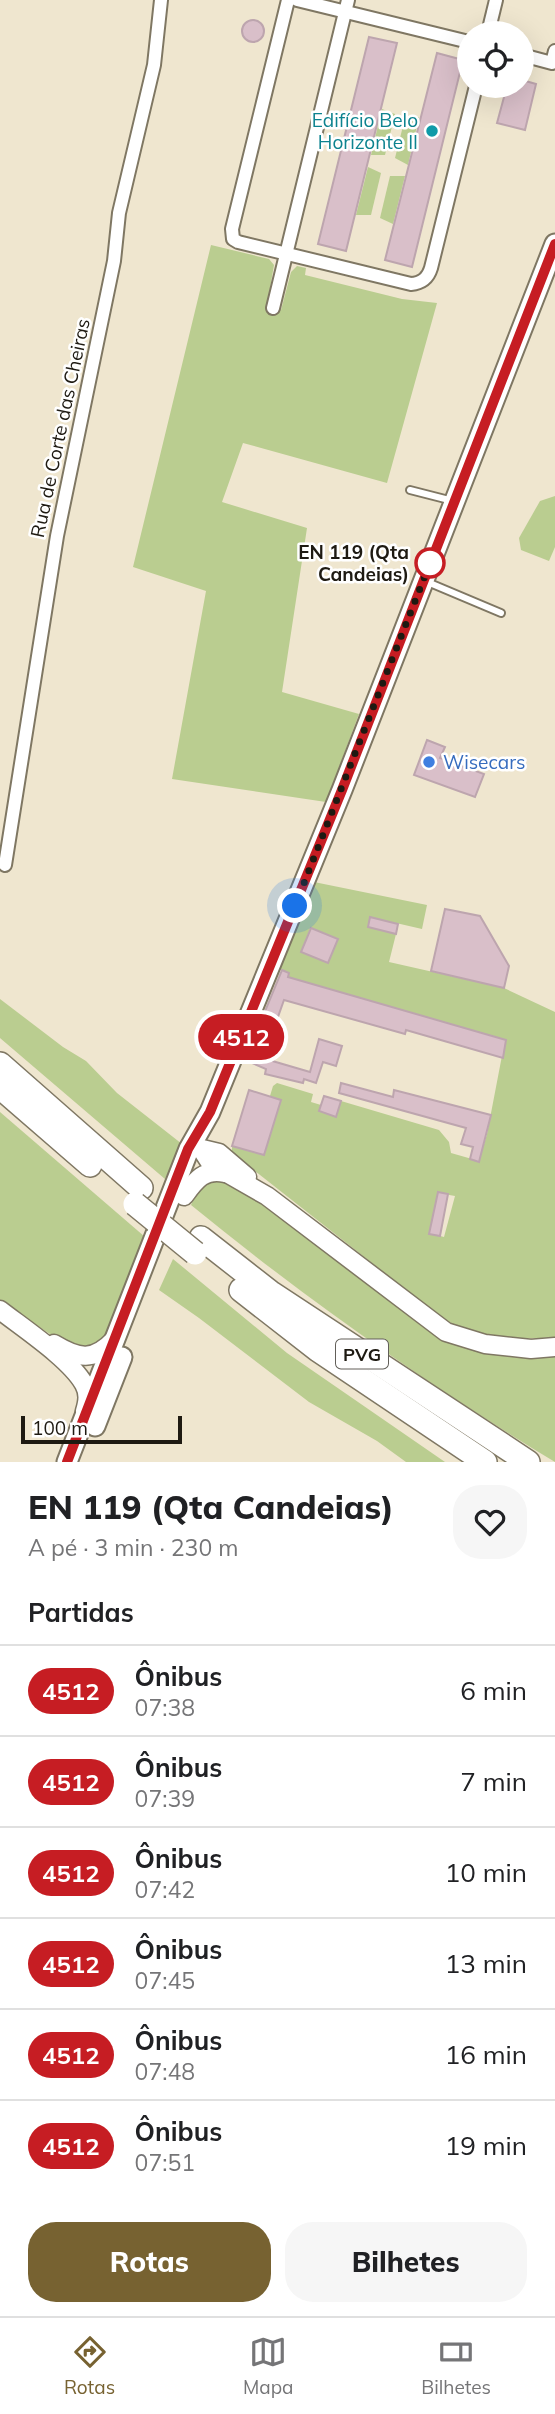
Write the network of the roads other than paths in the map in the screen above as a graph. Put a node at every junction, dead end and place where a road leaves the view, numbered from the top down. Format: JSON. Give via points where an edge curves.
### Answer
{"nodes":[{"id":1,"x":161,"y":0,"type":"edge"},
{"id":2,"x":288,"y":0,"type":"edge"},
{"id":3,"x":297,"y":0,"type":"edge"},
{"id":4,"x":496,"y":0,"type":"edge"},
{"id":5,"x":346,"y":6,"type":"edge"},
{"id":6,"x":491,"y":21,"type":"edge"},
{"id":7,"x":457,"y":38,"type":"edge"},
{"id":8,"x":534,"y":56,"type":"edge"},
{"id":9,"x":553,"y":57,"type":"edge"},
{"id":10,"x":473,"y":98,"type":"edge"},
{"id":11,"x":555,"y":244,"type":"edge"},
{"id":12,"x":286,"y":254,"type":"junction"},
{"id":13,"x":273,"y":308,"type":"dead end"},
{"id":14,"x":410,"y":490,"type":"dead end"},
{"id":15,"x":455,"y":501,"type":"junction"},
{"id":16,"x":424,"y":581,"type":"junction"},
{"id":17,"x":502,"y":613,"type":"dead end"},
{"id":18,"x":5,"y":865,"type":"dead end"},
{"id":19,"x":0,"y":1064,"type":"edge"},
{"id":20,"x":0,"y":1087,"type":"edge"},
{"id":21,"x":196,"y":1147,"type":"junction"},
{"id":22,"x":230,"y":1174,"type":"junction"},
{"id":23,"x":138,"y":1196,"type":"junction"},
{"id":24,"x":184,"y":1196,"type":"junction"},
{"id":25,"x":267,"y":1196,"type":"junction"},
{"id":26,"x":198,"y":1245,"type":"junction"},
{"id":27,"x":0,"y":1310,"type":"edge"},
{"id":28,"x":115,"y":1339,"type":"junction"},
{"id":29,"x":555,"y":1347,"type":"edge"},
{"id":30,"x":71,"y":1361,"type":"junction"},
{"id":31,"x":118,"y":1365,"type":"junction"},
{"id":32,"x":98,"y":1380,"type":"junction"},
{"id":33,"x":84,"y":1418,"type":"junction"},
{"id":34,"x":67,"y":1462,"type":"edge"},
{"id":35,"x":79,"y":1462,"type":"edge"},
{"id":36,"x":485,"y":1462,"type":"edge"},
{"id":37,"x":528,"y":1462,"type":"edge"}],
"edges":[{"from":1,"to":18,"type":"street","name":"Rua de Corte das Cheiras","via":[[153,65],[119,213],[114,261],[57,536]]},
{"from":2,"to":12,"type":"street","via":[[232,229],[238,242]]},
{"from":3,"to":5,"type":"street"},
{"from":4,"to":6,"type":"street"},
{"from":5,"to":7,"type":"street"},
{"from":5,"to":12,"type":"street"},
{"from":8,"to":9,"type":"street"},
{"from":10,"to":12,"type":"street","via":[[426,279],[411,284]]},
{"from":11,"to":15,"type":"main road"},
{"from":12,"to":13,"type":"street"},
{"from":14,"to":15,"type":"lane"},
{"from":15,"to":16,"type":"main road"},
{"from":16,"to":17,"type":"lane"},
{"from":16,"to":21,"type":"main road"},
{"from":19,"to":23,"type":"highway","number":"PVG"},
{"from":20,"to":23,"type":"highway","number":"PVG"},
{"from":21,"to":22,"type":"main road","via":[[211,1164]]},
{"from":21,"to":24,"type":"main road"},
{"from":21,"to":25,"type":"main road","via":[[219,1153]]},
{"from":21,"to":28,"type":"main road"},
{"from":22,"to":24,"type":"main road","via":[[204,1174]]},
{"from":22,"to":25,"type":"main road"},
{"from":23,"to":26,"type":"highway","number":"PVG","bridge":true},
{"from":24,"to":31,"type":"main road"},
{"from":25,"to":29,"type":"main road","via":[[446,1332],[485,1344]]},
{"from":26,"to":36,"type":"highway","number":"PVG","via":[[318,1350]]},
{"from":26,"to":37,"type":"highway","number":"PVG"},
{"from":27,"to":30,"type":"main road"},
{"from":28,"to":30,"type":"main road","via":[[95,1354]]},
{"from":28,"to":32,"type":"main road"},
{"from":30,"to":32,"type":"main road","via":[[87,1363]]},
{"from":30,"to":33,"type":"main road","via":[[87,1394]]},
{"from":31,"to":32,"type":"main road"},
{"from":31,"to":35,"type":"main road"},
{"from":32,"to":33,"type":"main road"},
{"from":32,"to":35,"type":"main road","via":[[100,1395]]},
{"from":33,"to":34,"type":"main road"}]}
